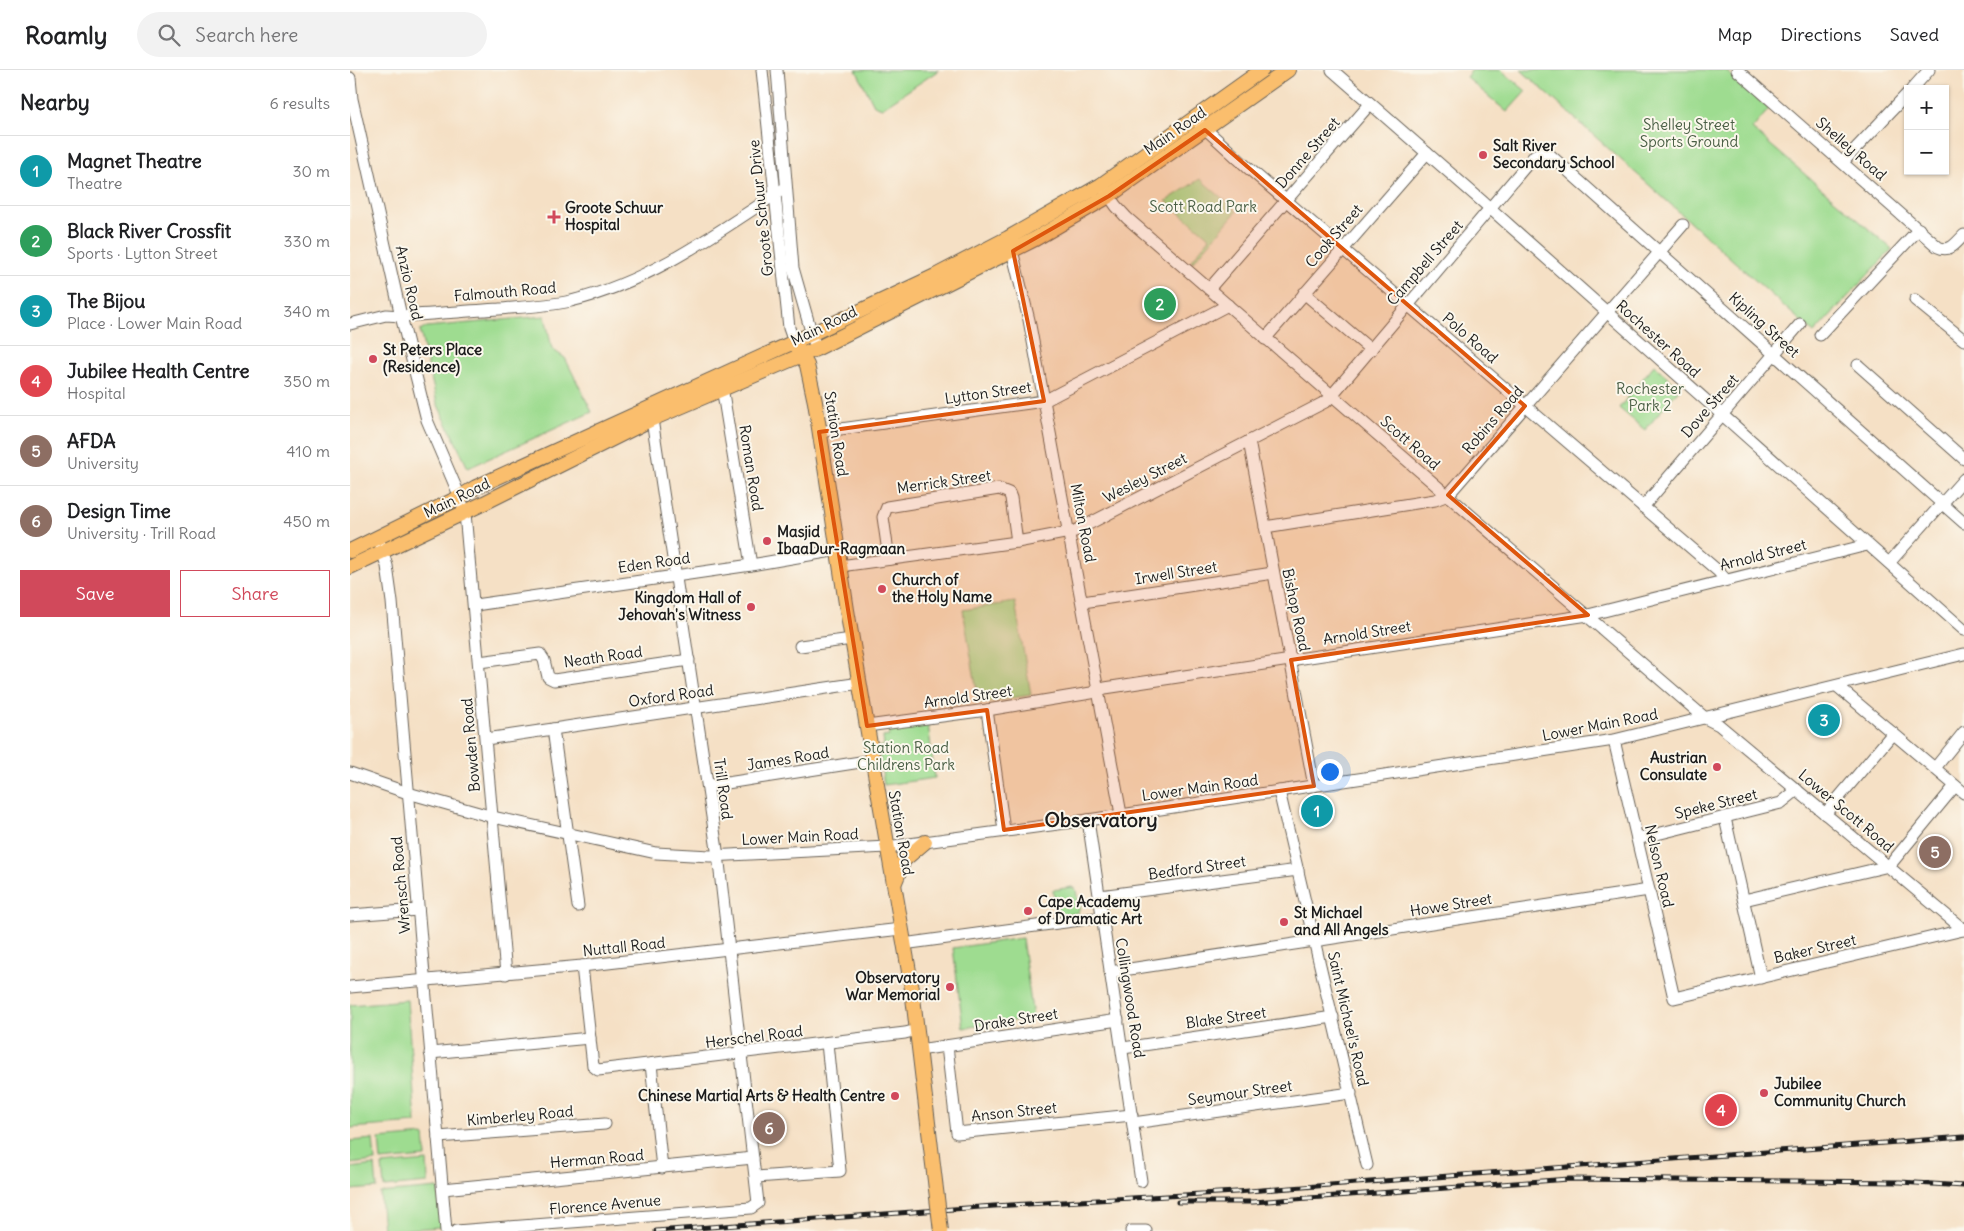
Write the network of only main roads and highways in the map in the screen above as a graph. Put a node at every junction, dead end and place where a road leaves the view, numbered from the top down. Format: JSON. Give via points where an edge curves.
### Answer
{"nodes":[{"id":1,"x":1262,"y":70,"type":"edge"},
{"id":2,"x":1288,"y":70,"type":"edge"},
{"id":3,"x":1105,"y":190,"type":"junction"},
{"id":4,"x":883,"y":308,"type":"junction"},
{"id":5,"x":794,"y":342,"type":"junction"},
{"id":6,"x":802,"y":355,"type":"junction"},
{"id":7,"x":722,"y":383,"type":"junction"},
{"id":8,"x":650,"y":414,"type":"junction"},
{"id":9,"x":381,"y":544,"type":"junction"},
{"id":10,"x":350,"y":551,"type":"edge"},
{"id":11,"x":350,"y":567,"type":"edge"},
{"id":12,"x":924,"y":842,"type":"road end"},
{"id":13,"x":894,"y":889,"type":"junction"},
{"id":14,"x":941,"y":1231,"type":"edge"}],
"edges":[{"from":1,"to":3,"type":"main road","name":"Main Road","via":[[1194,118]]},
{"from":2,"to":3,"type":"main road","name":"Main Road","via":[[1205,130]]},
{"from":3,"to":4,"type":"main road","name":"Main Road","via":[[1011,245]]},
{"from":4,"to":5,"type":"main road","name":"Main Road"},
{"from":4,"to":6,"type":"main road","name":"Main Road"},
{"from":5,"to":6,"type":"main road","name":"Station Road"},
{"from":5,"to":7,"type":"main road","name":"Main Road"},
{"from":6,"to":7,"type":"main road","name":"Main Road"},
{"from":6,"to":13,"type":"main road","name":"Station Road","via":[[807,365],[819,432]]},
{"from":7,"to":8,"type":"main road","name":"Main Road"},
{"from":8,"to":9,"type":"main road","name":"Main Road","via":[[465,512]]},
{"from":8,"to":9,"type":"main road","name":"Main Road","via":[[476,487]]},
{"from":9,"to":10,"type":"main road","name":"Main Road"},
{"from":9,"to":11,"type":"main road","name":"Main Road"},
{"from":12,"to":13,"type":"main road","via":[[902,862]]},
{"from":13,"to":14,"type":"main road","name":"Station Road","bridge":true,"via":[[912,989]]}]}
